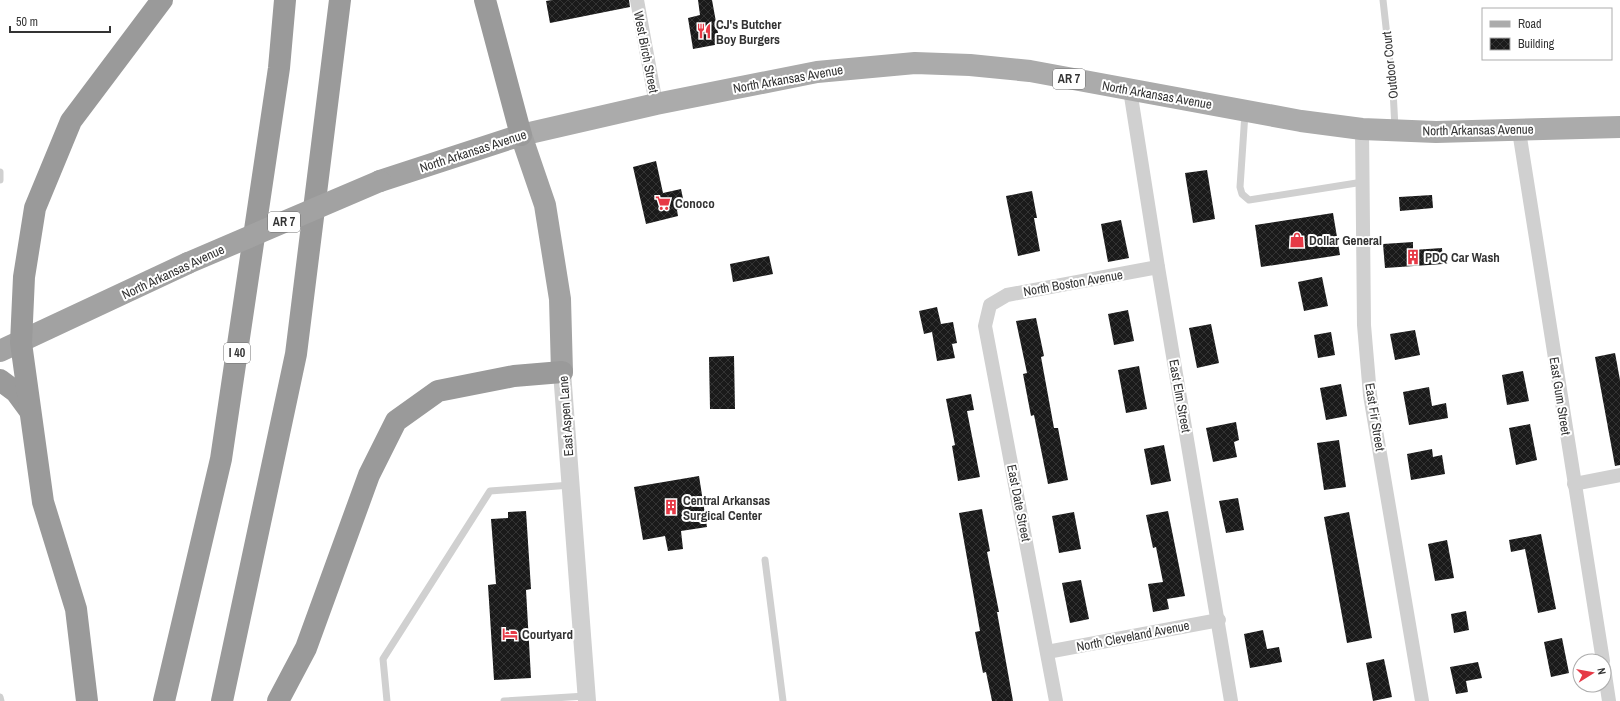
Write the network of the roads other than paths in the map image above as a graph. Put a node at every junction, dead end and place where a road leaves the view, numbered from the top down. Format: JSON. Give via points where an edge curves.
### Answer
{"nodes":[{"id":1,"x":162,"y":0,"type":"edge"},
{"id":2,"x":285,"y":0,"type":"edge"},
{"id":3,"x":340,"y":0,"type":"edge"},
{"id":4,"x":485,"y":0,"type":"edge"},
{"id":5,"x":637,"y":0,"type":"edge"},
{"id":6,"x":1383,"y":0,"type":"edge"},
{"id":7,"x":1130,"y":90,"type":"junction"},
{"id":8,"x":656,"y":104,"type":"junction"},
{"id":9,"x":1245,"y":111,"type":"junction"},
{"id":10,"x":1620,"y":127,"type":"edge"},
{"id":11,"x":1362,"y":129,"type":"junction"},
{"id":12,"x":1395,"y":130,"type":"junction"},
{"id":13,"x":1519,"y":130,"type":"junction"},
{"id":14,"x":521,"y":134,"type":"junction"},
{"id":15,"x":0,"y":172,"type":"edge"},
{"id":16,"x":0,"y":180,"type":"edge"},
{"id":17,"x":1363,"y":182,"type":"junction"},
{"id":18,"x":1158,"y":267,"type":"junction"},
{"id":19,"x":990,"y":305,"type":"joint"},
{"id":20,"x":21,"y":343,"type":"junction"},
{"id":21,"x":0,"y":351,"type":"edge"},
{"id":22,"x":562,"y":372,"type":"junction"},
{"id":23,"x":0,"y":380,"type":"edge"},
{"id":24,"x":30,"y":411,"type":"junction"},
{"id":25,"x":1620,"y":475,"type":"edge"},
{"id":26,"x":1574,"y":484,"type":"junction"},
{"id":27,"x":571,"y":485,"type":"junction"},
{"id":28,"x":765,"y":560,"type":"dead end"},
{"id":29,"x":1218,"y":620,"type":"junction"},
{"id":30,"x":1048,"y":652,"type":"junction"},
{"id":31,"x":1602,"y":653,"type":"edge"},
{"id":32,"x":0,"y":697,"type":"edge"},
{"id":33,"x":587,"y":698,"type":"edge"},
{"id":34,"x":1,"y":701,"type":"edge"},
{"id":35,"x":87,"y":701,"type":"edge"},
{"id":36,"x":164,"y":701,"type":"edge"},
{"id":37,"x":222,"y":701,"type":"edge"},
{"id":38,"x":278,"y":701,"type":"edge"},
{"id":39,"x":386,"y":701,"type":"edge"},
{"id":40,"x":504,"y":701,"type":"edge"},
{"id":41,"x":783,"y":701,"type":"edge"},
{"id":42,"x":1056,"y":701,"type":"edge"},
{"id":43,"x":1231,"y":701,"type":"edge"},
{"id":44,"x":1422,"y":701,"type":"edge"}],
"edges":[{"from":1,"to":20,"type":"highway","via":[[71,121],[36,208],[24,276]]},
{"from":2,"to":36,"type":"highway","number":"I 40","via":[[279,68],[221,459]]},
{"from":3,"to":37,"type":"highway","via":[[296,354]]},
{"from":4,"to":14,"type":"highway"},
{"from":5,"to":8,"type":"street","name":"West Birch Street"},
{"from":6,"to":12,"type":"lane","name":"Outdoor Court"},
{"from":7,"to":8,"type":"main road","name":"North Arkansas Avenue","number":"AR 7","via":[[1030,71],[970,64],[915,63],[817,72]]},
{"from":7,"to":9,"type":"main road","name":"North Arkansas Avenue","number":"AR 7"},
{"from":7,"to":18,"type":"street","name":"East Elm Street"},
{"from":8,"to":14,"type":"main road","name":"North Arkansas Avenue","number":"AR 7"},
{"from":9,"to":11,"type":"main road","name":"North Arkansas Avenue","number":"AR 7"},
{"from":9,"to":17,"type":"lane","via":[[1240,187],[1242,194],[1249,200]]},
{"from":10,"to":13,"type":"main road","name":"North Arkansas Avenue","number":"AR 7"},
{"from":11,"to":12,"type":"main road","name":"North Arkansas Avenue","number":"AR 7"},
{"from":11,"to":17,"type":"street","name":"East Fir Street"},
{"from":12,"to":13,"type":"main road","name":"North Arkansas Avenue","number":"AR 7"},
{"from":13,"to":26,"type":"street","name":"East Gum Street"},
{"from":14,"to":20,"type":"highway","name":"North Arkansas Avenue","number":"AR 7","bridge":true,"via":[[380,181],[188,263]]},
{"from":14,"to":22,"type":"highway","name":"East Aspen Lane","via":[[545,205],[560,299]]},
{"from":15,"to":16,"type":"lane"},
{"from":17,"to":44,"type":"street","name":"East Fir Street","via":[[1364,325],[1370,395]]},
{"from":18,"to":19,"type":"street","name":"North Boston Avenue","via":[[1007,295]]},
{"from":18,"to":29,"type":"street","name":"East Elm Street"},
{"from":19,"to":30,"type":"street","name":"East Date Street","via":[[985,326]]},
{"from":20,"to":21,"type":"highway","name":"North Arkansas Avenue","number":"AR 7"},
{"from":20,"to":24,"type":"highway"},
{"from":22,"to":27,"type":"street","name":"East Aspen Lane"},
{"from":22,"to":38,"type":"highway","via":[[514,376],[438,391],[396,421],[369,475],[306,648]]},
{"from":23,"to":24,"type":"highway","via":[[16,392]]},
{"from":24,"to":35,"type":"highway","via":[[43,502],[76,609]]},
{"from":25,"to":26,"type":"street"},
{"from":26,"to":31,"type":"street","name":"East Gum Street"},
{"from":27,"to":33,"type":"street","name":"East Aspen Lane"},
{"from":27,"to":39,"type":"lane","via":[[490,491],[383,659]]},
{"from":28,"to":41,"type":"lane"},
{"from":29,"to":30,"type":"street","name":"North Cleveland Avenue"},
{"from":29,"to":43,"type":"street","name":"East Elm Street"},
{"from":30,"to":42,"type":"street","name":"East Date Street"},
{"from":32,"to":34,"type":"lane"},
{"from":33,"to":40,"type":"lane"}]}
